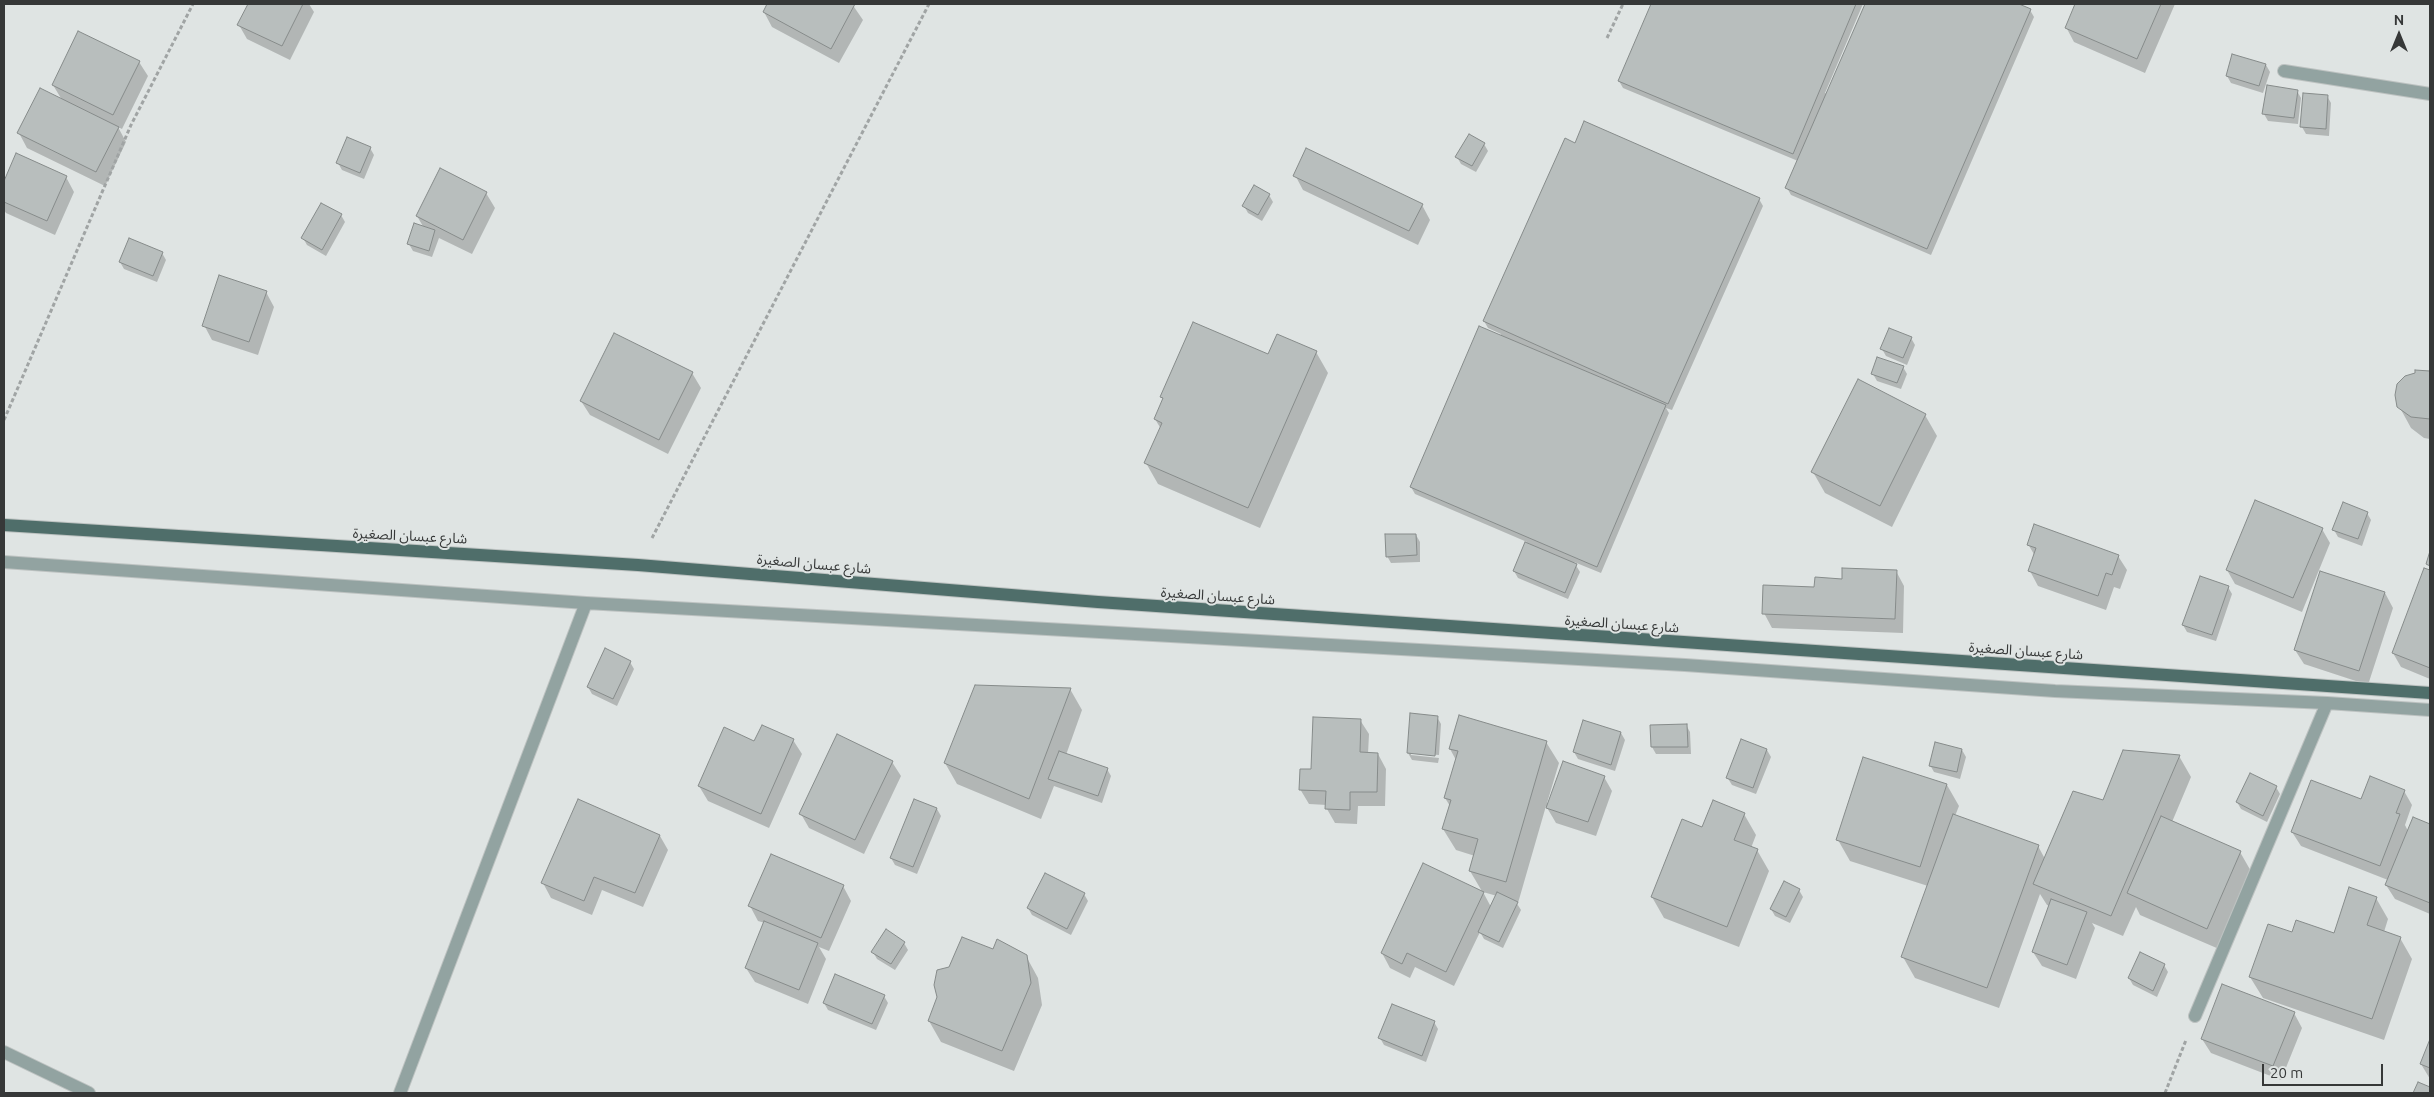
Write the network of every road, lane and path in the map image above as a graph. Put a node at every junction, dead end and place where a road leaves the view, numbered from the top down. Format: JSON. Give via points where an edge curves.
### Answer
{"nodes":[{"id":1,"x":193,"y":4,"type":"edge"},
{"id":2,"x":929,"y":4,"type":"edge"},
{"id":3,"x":1623,"y":4,"type":"edge"},
{"id":4,"x":1606,"y":38,"type":"dead end"},
{"id":5,"x":2284,"y":71,"type":"dead end"},
{"id":6,"x":2430,"y":94,"type":"edge"},
{"id":7,"x":4,"y":420,"type":"edge"},
{"id":8,"x":4,"y":525,"type":"edge"},
{"id":9,"x":4,"y":562,"type":"edge"},
{"id":10,"x":638,"y":565,"type":"junction"},
{"id":11,"x":586,"y":603,"type":"junction"},
{"id":12,"x":2430,"y":693,"type":"edge"},
{"id":13,"x":2327,"y":703,"type":"junction"},
{"id":14,"x":2430,"y":710,"type":"edge"},
{"id":15,"x":2195,"y":1016,"type":"joint"},
{"id":16,"x":4,"y":1052,"type":"edge"},
{"id":17,"x":89,"y":1093,"type":"edge"},
{"id":18,"x":400,"y":1093,"type":"edge"},
{"id":19,"x":2165,"y":1093,"type":"edge"}],
"edges":[{"from":1,"to":7,"type":"path","via":[[131,125]]},
{"from":2,"to":10,"type":"path"},
{"from":3,"to":4,"type":"path"},
{"from":5,"to":6,"type":"street"},
{"from":8,"to":10,"type":"main road","name":"شارع عبسان الصغيرة"},
{"from":9,"to":11,"type":"street"},
{"from":10,"to":12,"type":"main road","name":"شارع عبسان الصغيرة","via":[[1138,605]]},
{"from":11,"to":13,"type":"street","via":[[1675,664],[2055,691]]},
{"from":11,"to":18,"type":"street"},
{"from":13,"to":14,"type":"street"},
{"from":13,"to":15,"type":"street"},
{"from":15,"to":19,"type":"path"},
{"from":16,"to":17,"type":"street"}]}
